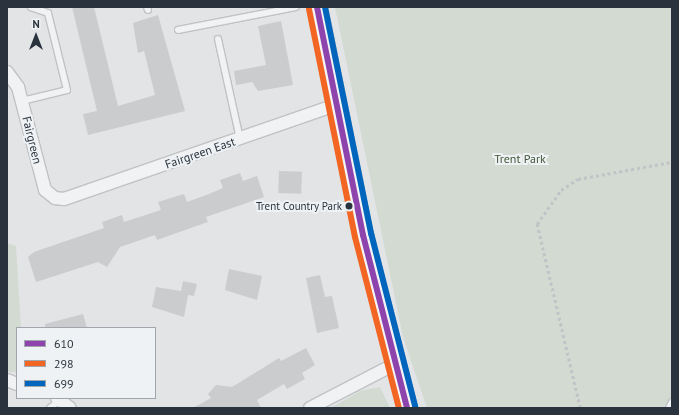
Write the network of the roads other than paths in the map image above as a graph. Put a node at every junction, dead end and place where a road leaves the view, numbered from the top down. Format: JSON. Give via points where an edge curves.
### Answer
{"nodes":[{"id":1,"x":30,"y":7,"type":"edge"},
{"id":2,"x":296,"y":7,"type":"edge"},
{"id":3,"x":317,"y":7,"type":"edge"},
{"id":4,"x":178,"y":30,"type":"dead end"},
{"id":5,"x":218,"y":39,"type":"dead end"},
{"id":6,"x":7,"y":72,"type":"edge"},
{"id":7,"x":22,"y":101,"type":"junction"},
{"id":8,"x":336,"y":105,"type":"junction"},
{"id":9,"x":240,"y":139,"type":"junction"},
{"id":10,"x":64,"y":199,"type":"joint"},
{"id":11,"x":395,"y":364,"type":"junction"},
{"id":12,"x":58,"y":399,"type":"edge"},
{"id":13,"x":672,"y":402,"type":"edge"},
{"id":14,"x":50,"y":408,"type":"edge"},
{"id":15,"x":70,"y":408,"type":"edge"},
{"id":16,"x":310,"y":408,"type":"edge"},
{"id":17,"x":407,"y":408,"type":"edge"},
{"id":18,"x":669,"y":408,"type":"edge"}],
"edges":[{"from":1,"to":7,"type":"lane","via":[[48,13],[67,90]]},
{"from":2,"to":4,"type":"lane"},
{"from":3,"to":8,"type":"main road"},
{"from":5,"to":9,"type":"lane"},
{"from":6,"to":7,"type":"street","name":"Fairgreen","via":[[18,87]]},
{"from":7,"to":10,"type":"street","name":"Fairgreen","via":[[45,190],[55,198]]},
{"from":8,"to":9,"type":"street","name":"Fairgreen East"},
{"from":8,"to":11,"type":"main road"},
{"from":9,"to":10,"type":"street","name":"Fairgreen East"},
{"from":11,"to":16,"type":"street"},
{"from":11,"to":17,"type":"main road"},
{"from":12,"to":14,"type":"lane"},
{"from":12,"to":15,"type":"street"},
{"from":13,"to":18,"type":"lane"}]}
